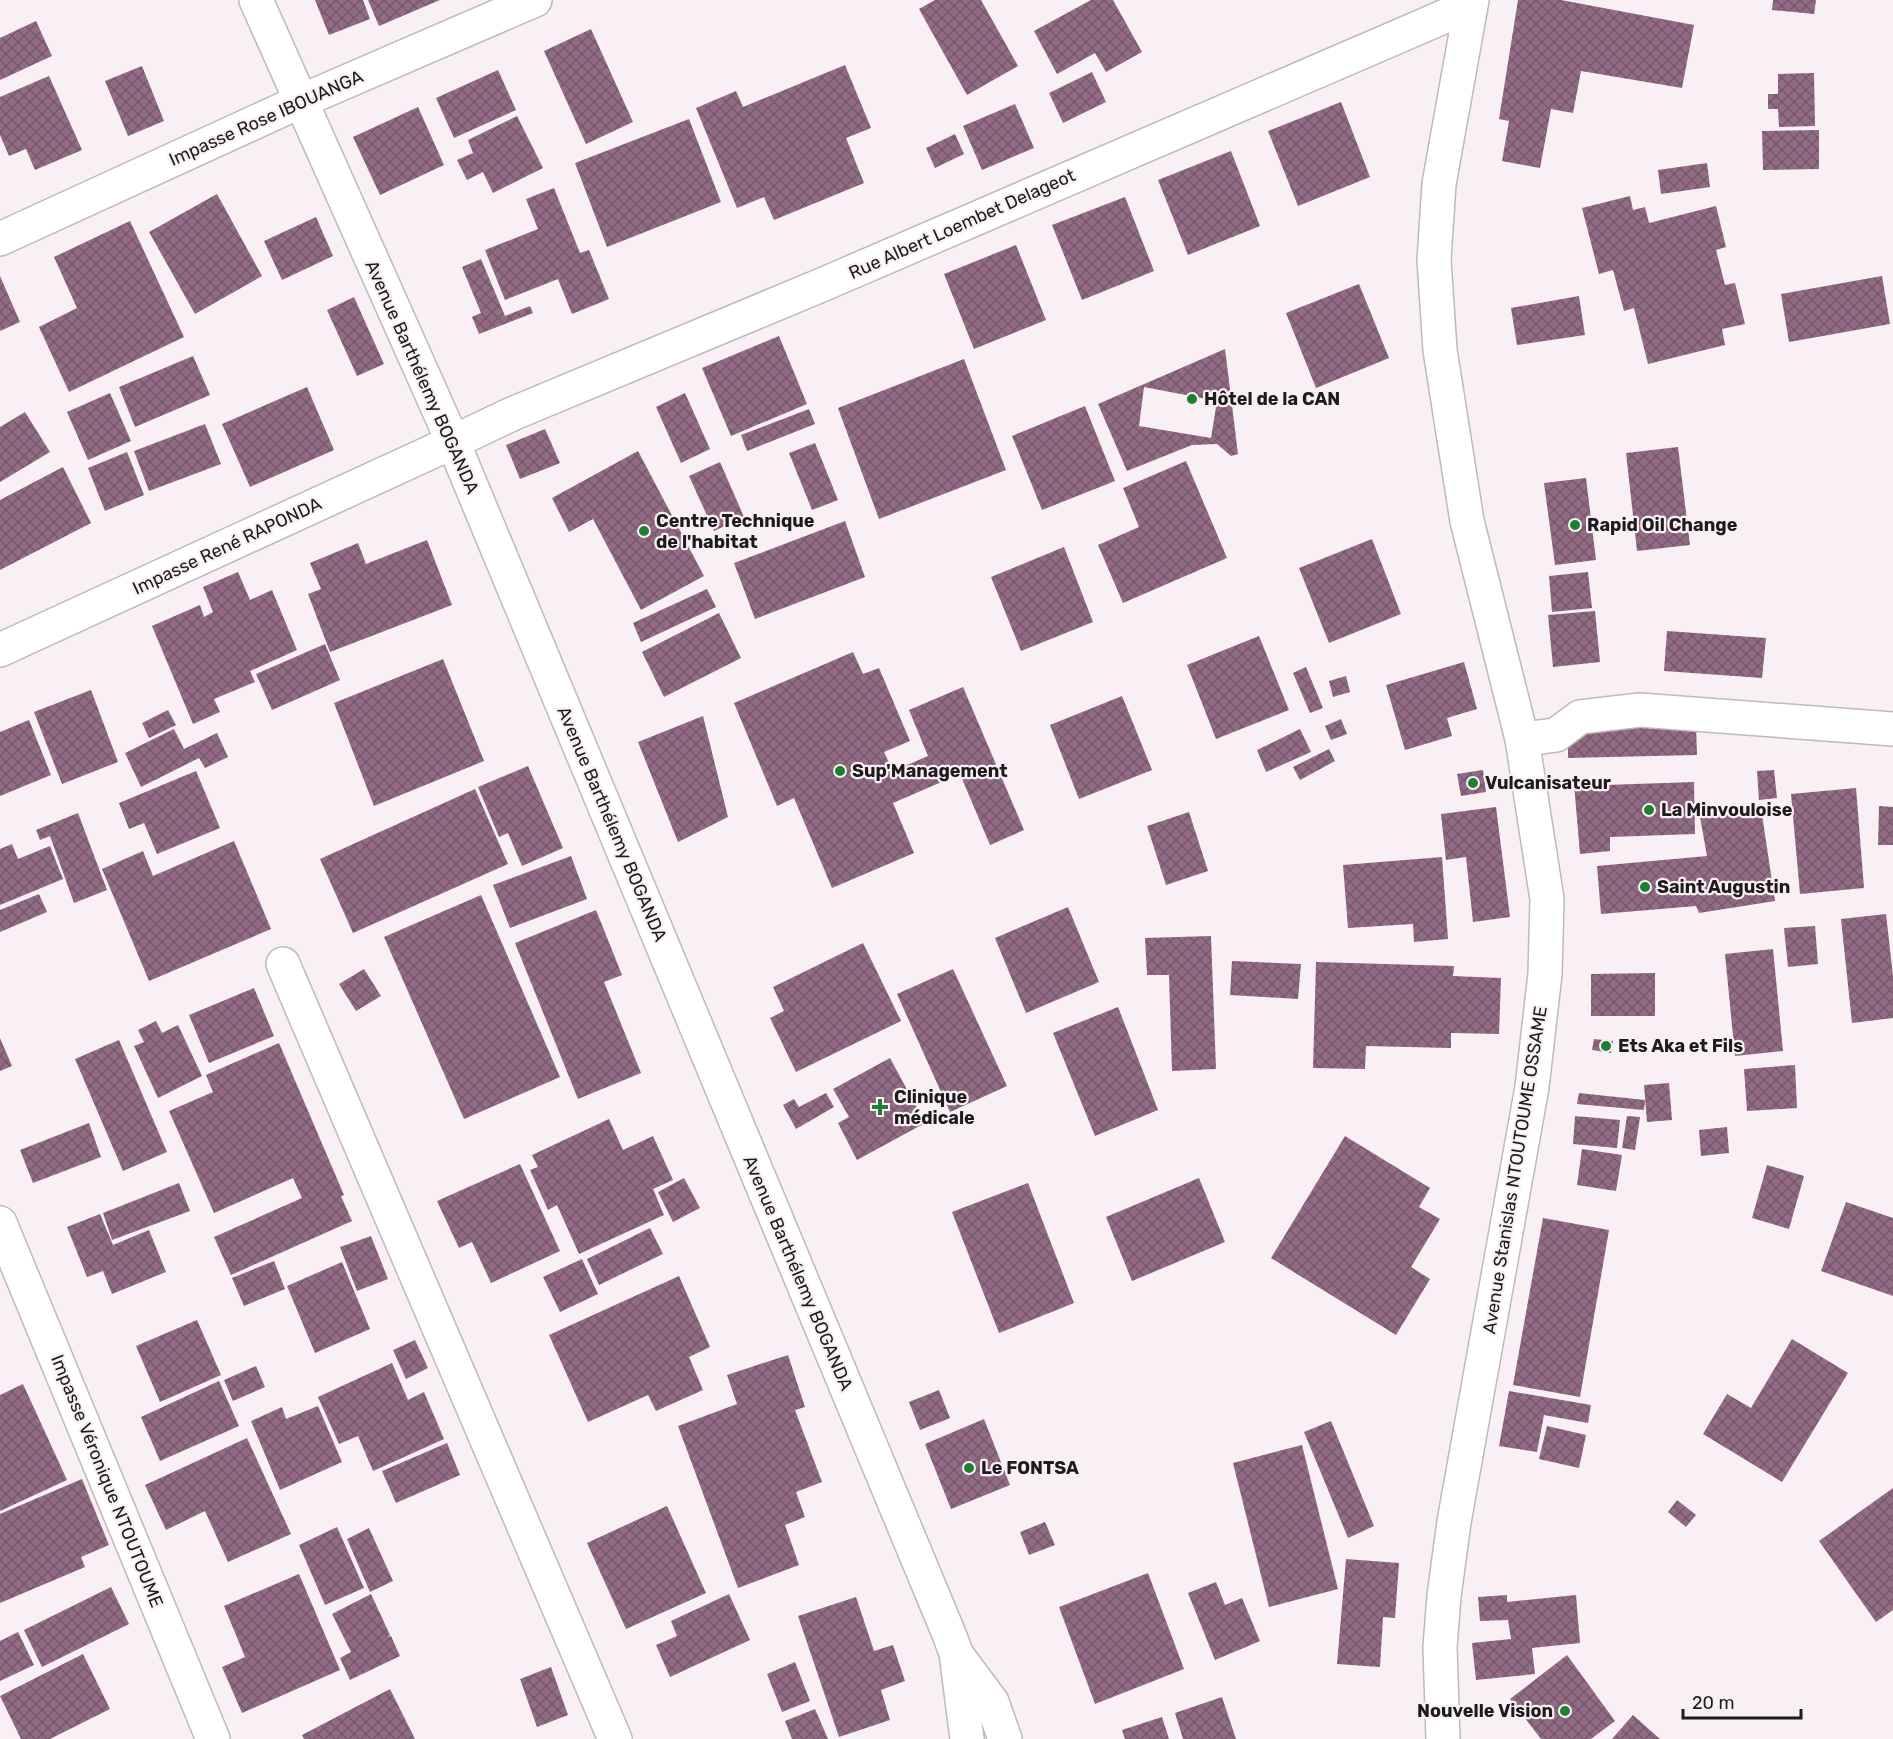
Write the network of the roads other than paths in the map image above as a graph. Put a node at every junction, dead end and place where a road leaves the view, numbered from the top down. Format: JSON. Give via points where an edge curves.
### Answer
{"nodes":[{"id":1,"x":256,"y":0,"type":"edge"},
{"id":2,"x":535,"y":0,"type":"edge"},
{"id":3,"x":1472,"y":3,"type":"edge"},
{"id":4,"x":299,"y":102,"type":"junction"},
{"id":5,"x":0,"y":239,"type":"edge"},
{"id":6,"x":453,"y":442,"type":"junction"},
{"id":7,"x":0,"y":650,"type":"edge"},
{"id":8,"x":1893,"y":729,"type":"edge"},
{"id":9,"x":1522,"y":739,"type":"junction"},
{"id":10,"x":283,"y":964,"type":"dead end"},
{"id":11,"x":0,"y":1223,"type":"edge"},
{"id":12,"x":956,"y":1653,"type":"junction"},
{"id":13,"x":966,"y":1738,"type":"edge"},
{"id":14,"x":213,"y":1739,"type":"edge"},
{"id":15,"x":615,"y":1739,"type":"edge"},
{"id":16,"x":1005,"y":1739,"type":"edge"},
{"id":17,"x":1443,"y":1739,"type":"edge"}],
"edges":[{"from":1,"to":4,"type":"street","name":"Avenue Barthélemy BOGANDA"},
{"from":2,"to":4,"type":"street","name":"Impasse Rose IBOUANGA"},
{"from":3,"to":6,"type":"street","name":"Rue Albert Loembet Delageot"},
{"from":3,"to":9,"type":"street","name":"Avenue Stanislas NTOUTOUME OSSAME","via":[[1439,183],[1434,260],[1440,350],[1467,521]]},
{"from":4,"to":5,"type":"street","name":"Impasse Rose IBOUANGA"},
{"from":4,"to":6,"type":"street","name":"Avenue Barthélemy BOGANDA"},
{"from":6,"to":7,"type":"street","name":"Impasse René RAPONDA"},
{"from":6,"to":12,"type":"street","name":"Avenue Barthélemy BOGANDA"},
{"from":8,"to":9,"type":"street","via":[[1640,710],[1580,717],[1556,735]]},
{"from":9,"to":17,"type":"street","name":"Avenue Stanislas NTOUTOUME OSSAME","via":[[1547,899],[1545,974],[1532,1088],[1444,1596],[1440,1647]]},
{"from":10,"to":15,"type":"street"},
{"from":11,"to":14,"type":"street","name":"Impasse Véronique NTOUTOUME"},
{"from":12,"to":13,"type":"street"},
{"from":12,"to":16,"type":"street","via":[[992,1702]]}]}
